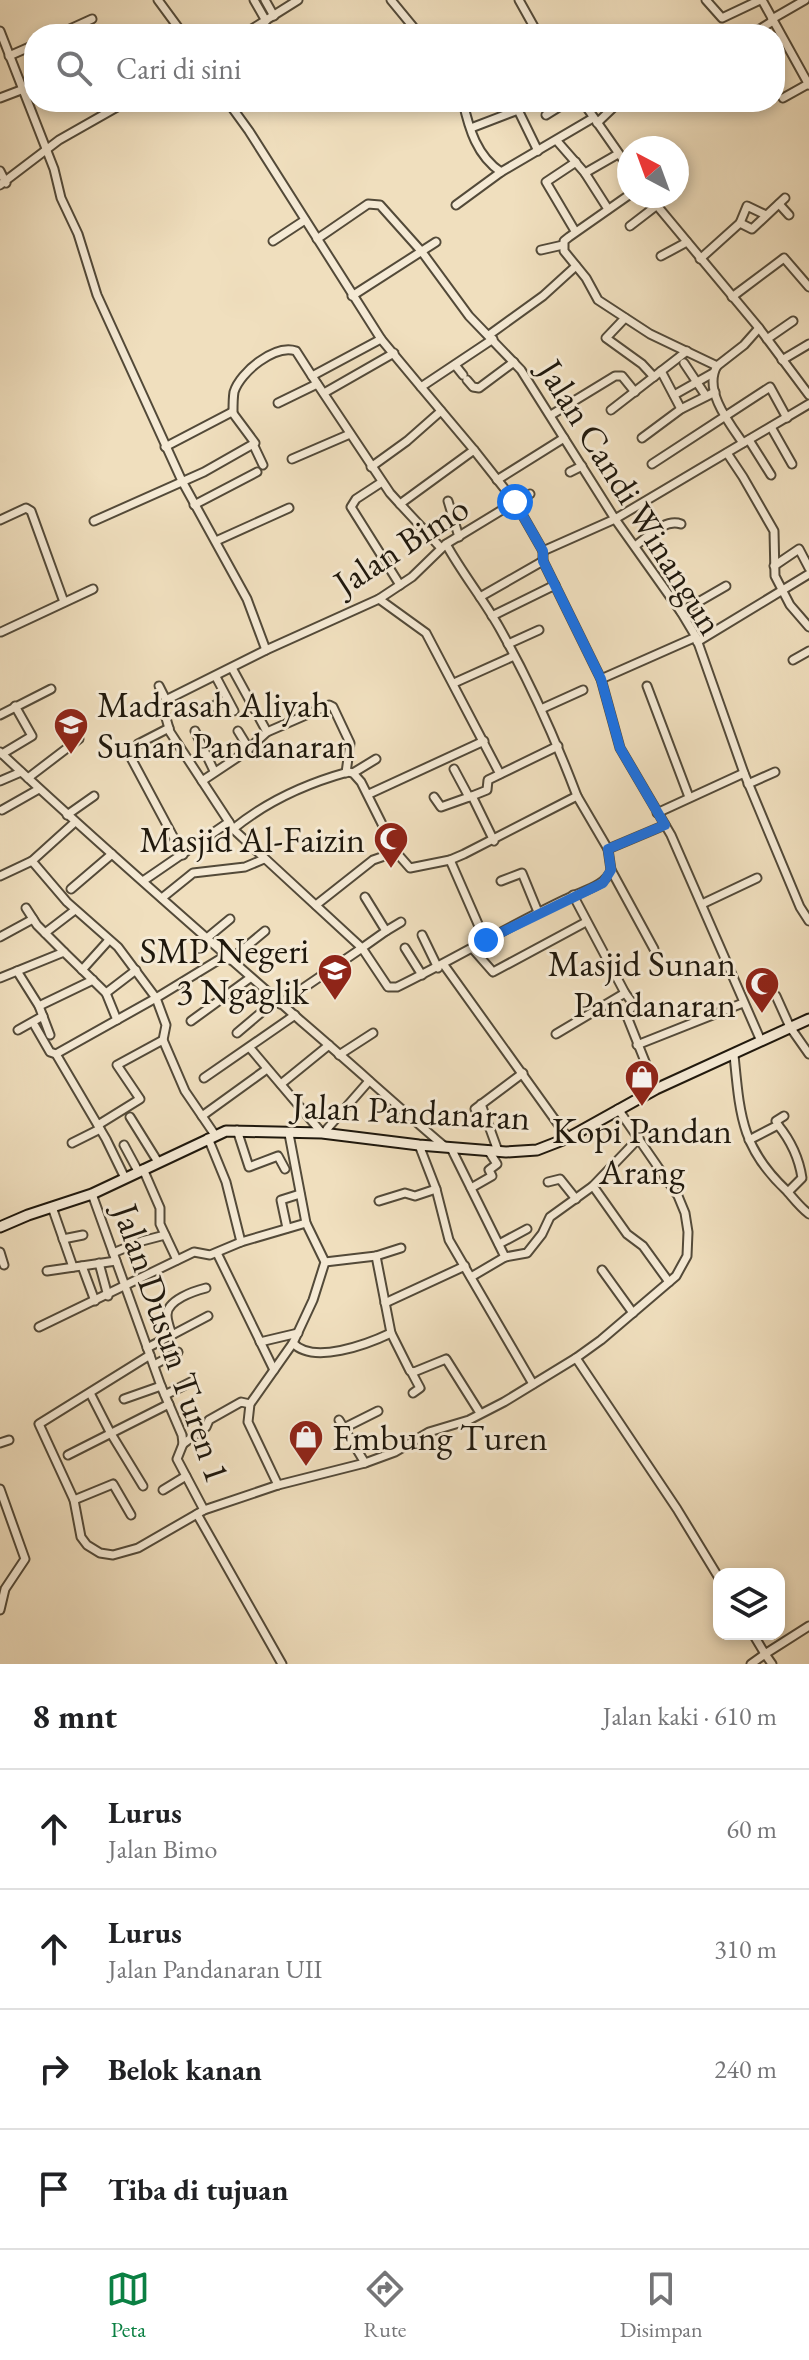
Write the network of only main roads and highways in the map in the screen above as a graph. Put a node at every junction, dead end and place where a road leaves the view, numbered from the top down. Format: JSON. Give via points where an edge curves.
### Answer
{"nodes":[{"id":1,"x":809,"y":1019,"type":"edge"},
{"id":2,"x":0,"y":1227,"type":"edge"}],
"edges":[{"from":1,"to":2,"type":"main road","name":"Jalan Pandanaran","via":[[537,1150],[419,1145],[324,1131],[237,1130],[211,1136],[92,1194]]}]}
